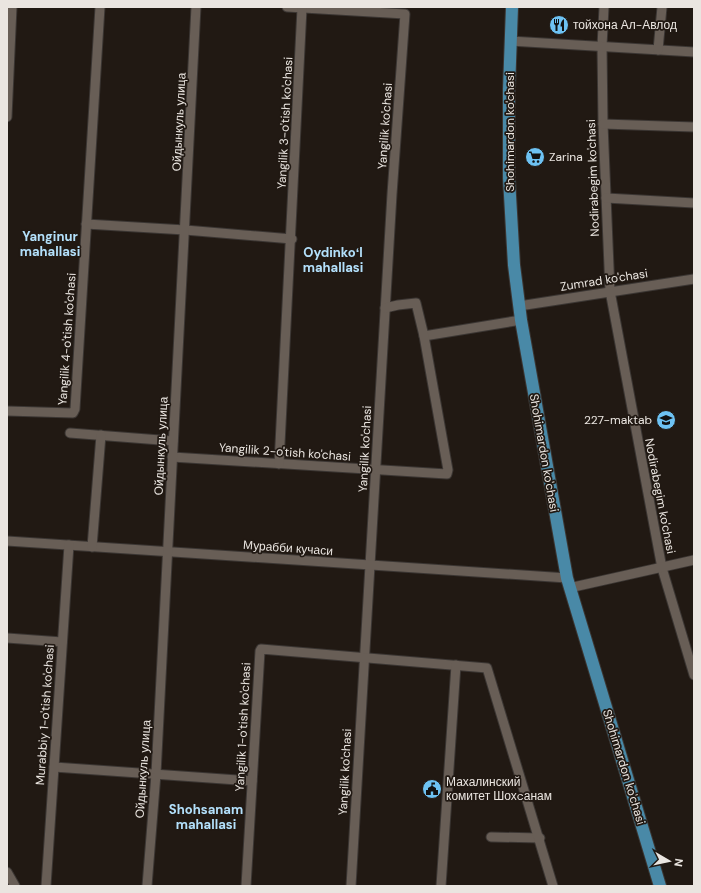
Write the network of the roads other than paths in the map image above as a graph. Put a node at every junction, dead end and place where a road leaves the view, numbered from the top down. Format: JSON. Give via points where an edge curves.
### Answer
{"nodes":[{"id":1,"x":12,"y":7,"type":"edge"},
{"id":2,"x":100,"y":7,"type":"edge"},
{"id":3,"x":196,"y":7,"type":"edge"},
{"id":4,"x":287,"y":7,"type":"edge"},
{"id":5,"x":512,"y":7,"type":"edge"},
{"id":6,"x":604,"y":7,"type":"edge"},
{"id":7,"x":662,"y":7,"type":"edge"},
{"id":8,"x":302,"y":8,"type":"edge"},
{"id":9,"x":510,"y":41,"type":"junction"},
{"id":10,"x":602,"y":46,"type":"junction"},
{"id":11,"x":658,"y":50,"type":"junction"},
{"id":12,"x":694,"y":52,"type":"edge"},
{"id":13,"x":7,"y":117,"type":"edge"},
{"id":14,"x":603,"y":124,"type":"junction"},
{"id":15,"x":694,"y":127,"type":"edge"},
{"id":16,"x":606,"y":198,"type":"junction"},
{"id":17,"x":694,"y":203,"type":"edge"},
{"id":18,"x":86,"y":224,"type":"junction"},
{"id":19,"x":185,"y":230,"type":"junction"},
{"id":20,"x":292,"y":239,"type":"junction"},
{"id":21,"x":694,"y":279,"type":"edge"},
{"id":22,"x":610,"y":291,"type":"junction"},
{"id":23,"x":519,"y":306,"type":"junction"},
{"id":24,"x":386,"y":308,"type":"junction"},
{"id":25,"x":521,"y":320,"type":"junction"},
{"id":26,"x":424,"y":336,"type":"junction"},
{"id":27,"x":7,"y":411,"type":"edge"},
{"id":28,"x":70,"y":433,"type":"dead end"},
{"id":29,"x":101,"y":436,"type":"junction"},
{"id":30,"x":173,"y":441,"type":"junction"},
{"id":31,"x":172,"y":457,"type":"junction"},
{"id":32,"x":279,"y":464,"type":"junction"},
{"id":33,"x":376,"y":470,"type":"junction"},
{"id":34,"x":7,"y":541,"type":"edge"},
{"id":35,"x":68,"y":545,"type":"junction"},
{"id":36,"x":92,"y":547,"type":"junction"},
{"id":37,"x":167,"y":552,"type":"junction"},
{"id":38,"x":694,"y":560,"type":"edge"},
{"id":39,"x":370,"y":565,"type":"junction"},
{"id":40,"x":662,"y":568,"type":"junction"},
{"id":41,"x":568,"y":583,"type":"junction"},
{"id":42,"x":7,"y":638,"type":"edge"},
{"id":43,"x":62,"y":642,"type":"junction"},
{"id":44,"x":364,"y":658,"type":"junction"},
{"id":45,"x":456,"y":665,"type":"junction"},
{"id":46,"x":694,"y":675,"type":"edge"},
{"id":47,"x":54,"y":767,"type":"junction"},
{"id":48,"x":156,"y":774,"type":"junction"},
{"id":49,"x":252,"y":782,"type":"junction"},
{"id":50,"x":491,"y":837,"type":"dead end"},
{"id":51,"x":540,"y":838,"type":"junction"},
{"id":52,"x":7,"y":872,"type":"edge"},
{"id":53,"x":15,"y":886,"type":"edge"},
{"id":54,"x":46,"y":886,"type":"edge"},
{"id":55,"x":148,"y":886,"type":"edge"},
{"id":56,"x":246,"y":886,"type":"edge"},
{"id":57,"x":351,"y":886,"type":"edge"},
{"id":58,"x":441,"y":886,"type":"edge"},
{"id":59,"x":553,"y":886,"type":"edge"},
{"id":60,"x":660,"y":886,"type":"edge"}],
"edges":[{"from":1,"to":13,"type":"street"},
{"from":2,"to":18,"type":"street","name":"Yangilik 4-o'tish ko'chasi"},
{"from":3,"to":19,"type":"street","name":"Ойдынкуль улица"},
{"from":4,"to":8,"type":"street"},
{"from":5,"to":9,"type":"main road","name":"Shohimardon ko'chasi"},
{"from":6,"to":10,"type":"street","name":"Nodirabegim ko'chasi"},
{"from":7,"to":11,"type":"street"},
{"from":8,"to":20,"type":"street","name":"Yangilik 3-o'tish ko'chasi"},
{"from":8,"to":24,"type":"street","name":"Yangilik ko'chasi","via":[[405,14]]},
{"from":9,"to":10,"type":"street"},
{"from":9,"to":23,"type":"main road","name":"Shohimardon ko'chasi","via":[[509,178]]},
{"from":10,"to":11,"type":"street"},
{"from":10,"to":14,"type":"street","name":"Nodirabegim ko'chasi"},
{"from":11,"to":12,"type":"street"},
{"from":14,"to":15,"type":"street"},
{"from":14,"to":16,"type":"street","name":"Nodirabegim ko'chasi"},
{"from":16,"to":17,"type":"street"},
{"from":16,"to":22,"type":"street","name":"Nodirabegim ko'chasi"},
{"from":18,"to":19,"type":"street"},
{"from":18,"to":27,"type":"street","name":"Yangilik 4-o'tish ko'chasi","via":[[74,412]]},
{"from":19,"to":20,"type":"street"},
{"from":19,"to":30,"type":"street","name":"Ойдынкуль улица"},
{"from":20,"to":32,"type":"street","name":"Yangilik 3-o'tish ko'chasi"},
{"from":21,"to":22,"type":"street","name":"Zumrad ko'chasi"},
{"from":22,"to":23,"type":"street","name":"Zumrad ko'chasi"},
{"from":22,"to":40,"type":"street","name":"Nodirabegim ko'chasi"},
{"from":23,"to":25,"type":"main road","name":"Shohimardon ko'chasi"},
{"from":24,"to":26,"type":"street","name":"Yangilik 2-o'tish ko'chasi","via":[[416,304]]},
{"from":24,"to":33,"type":"street","name":"Yangilik ko'chasi"},
{"from":25,"to":26,"type":"street"},
{"from":25,"to":41,"type":"main road","name":"Shohimardon ko'chasi"},
{"from":26,"to":33,"type":"street","name":"Yangilik 2-o'tish ko'chasi","via":[[448,473]]},
{"from":28,"to":29,"type":"street"},
{"from":29,"to":30,"type":"street"},
{"from":29,"to":36,"type":"street"},
{"from":30,"to":31,"type":"street","name":"Ойдынкуль улица"},
{"from":31,"to":32,"type":"street","name":"Yangilik 2-o'tish ko'chasi"},
{"from":31,"to":37,"type":"street","name":"Ойдынкуль улица"},
{"from":32,"to":33,"type":"street","name":"Yangilik 2-o'tish ko'chasi"},
{"from":33,"to":39,"type":"street","name":"Yangilik ko'chasi"},
{"from":34,"to":35,"type":"street","name":"Мурабби кучаси"},
{"from":35,"to":36,"type":"street","name":"Мурабби кучаси"},
{"from":35,"to":43,"type":"street","name":"Murabbiy 1-o'tish ko'chasi"},
{"from":36,"to":37,"type":"street","name":"Мурабби кучаси"},
{"from":37,"to":39,"type":"street","name":"Мурабби кучаси"},
{"from":37,"to":48,"type":"street","name":"Ойдынкуль улица"},
{"from":38,"to":40,"type":"street","name":"Мурабби кучаси"},
{"from":39,"to":41,"type":"street","name":"Мурабби кучаси"},
{"from":39,"to":44,"type":"street","name":"Yangilik ko'chasi"},
{"from":40,"to":41,"type":"street","name":"Мурабби кучаси"},
{"from":40,"to":46,"type":"street","name":"Nodirabegim ko'chasi"},
{"from":41,"to":60,"type":"main road","name":"Shohimardon ko'chasi"},
{"from":42,"to":43,"type":"street"},
{"from":43,"to":47,"type":"street","name":"Murabbiy 1-o'tish ko'chasi"},
{"from":44,"to":45,"type":"street"},
{"from":44,"to":49,"type":"street","name":"Yangilik 1-o'tish ko'chasi","via":[[260,649]]},
{"from":44,"to":57,"type":"street","name":"Yangilik ko'chasi"},
{"from":45,"to":51,"type":"street","via":[[488,669]]},
{"from":45,"to":58,"type":"street"},
{"from":47,"to":48,"type":"street"},
{"from":47,"to":54,"type":"street","name":"Murabbiy 1-o'tish ko'chasi"},
{"from":48,"to":49,"type":"street"},
{"from":48,"to":55,"type":"street","name":"Ойдынкуль улица"},
{"from":49,"to":56,"type":"street","name":"Yangilik 1-o'tish ko'chasi"},
{"from":50,"to":51,"type":"street"},
{"from":51,"to":59,"type":"street"},
{"from":52,"to":53,"type":"street"}]}
